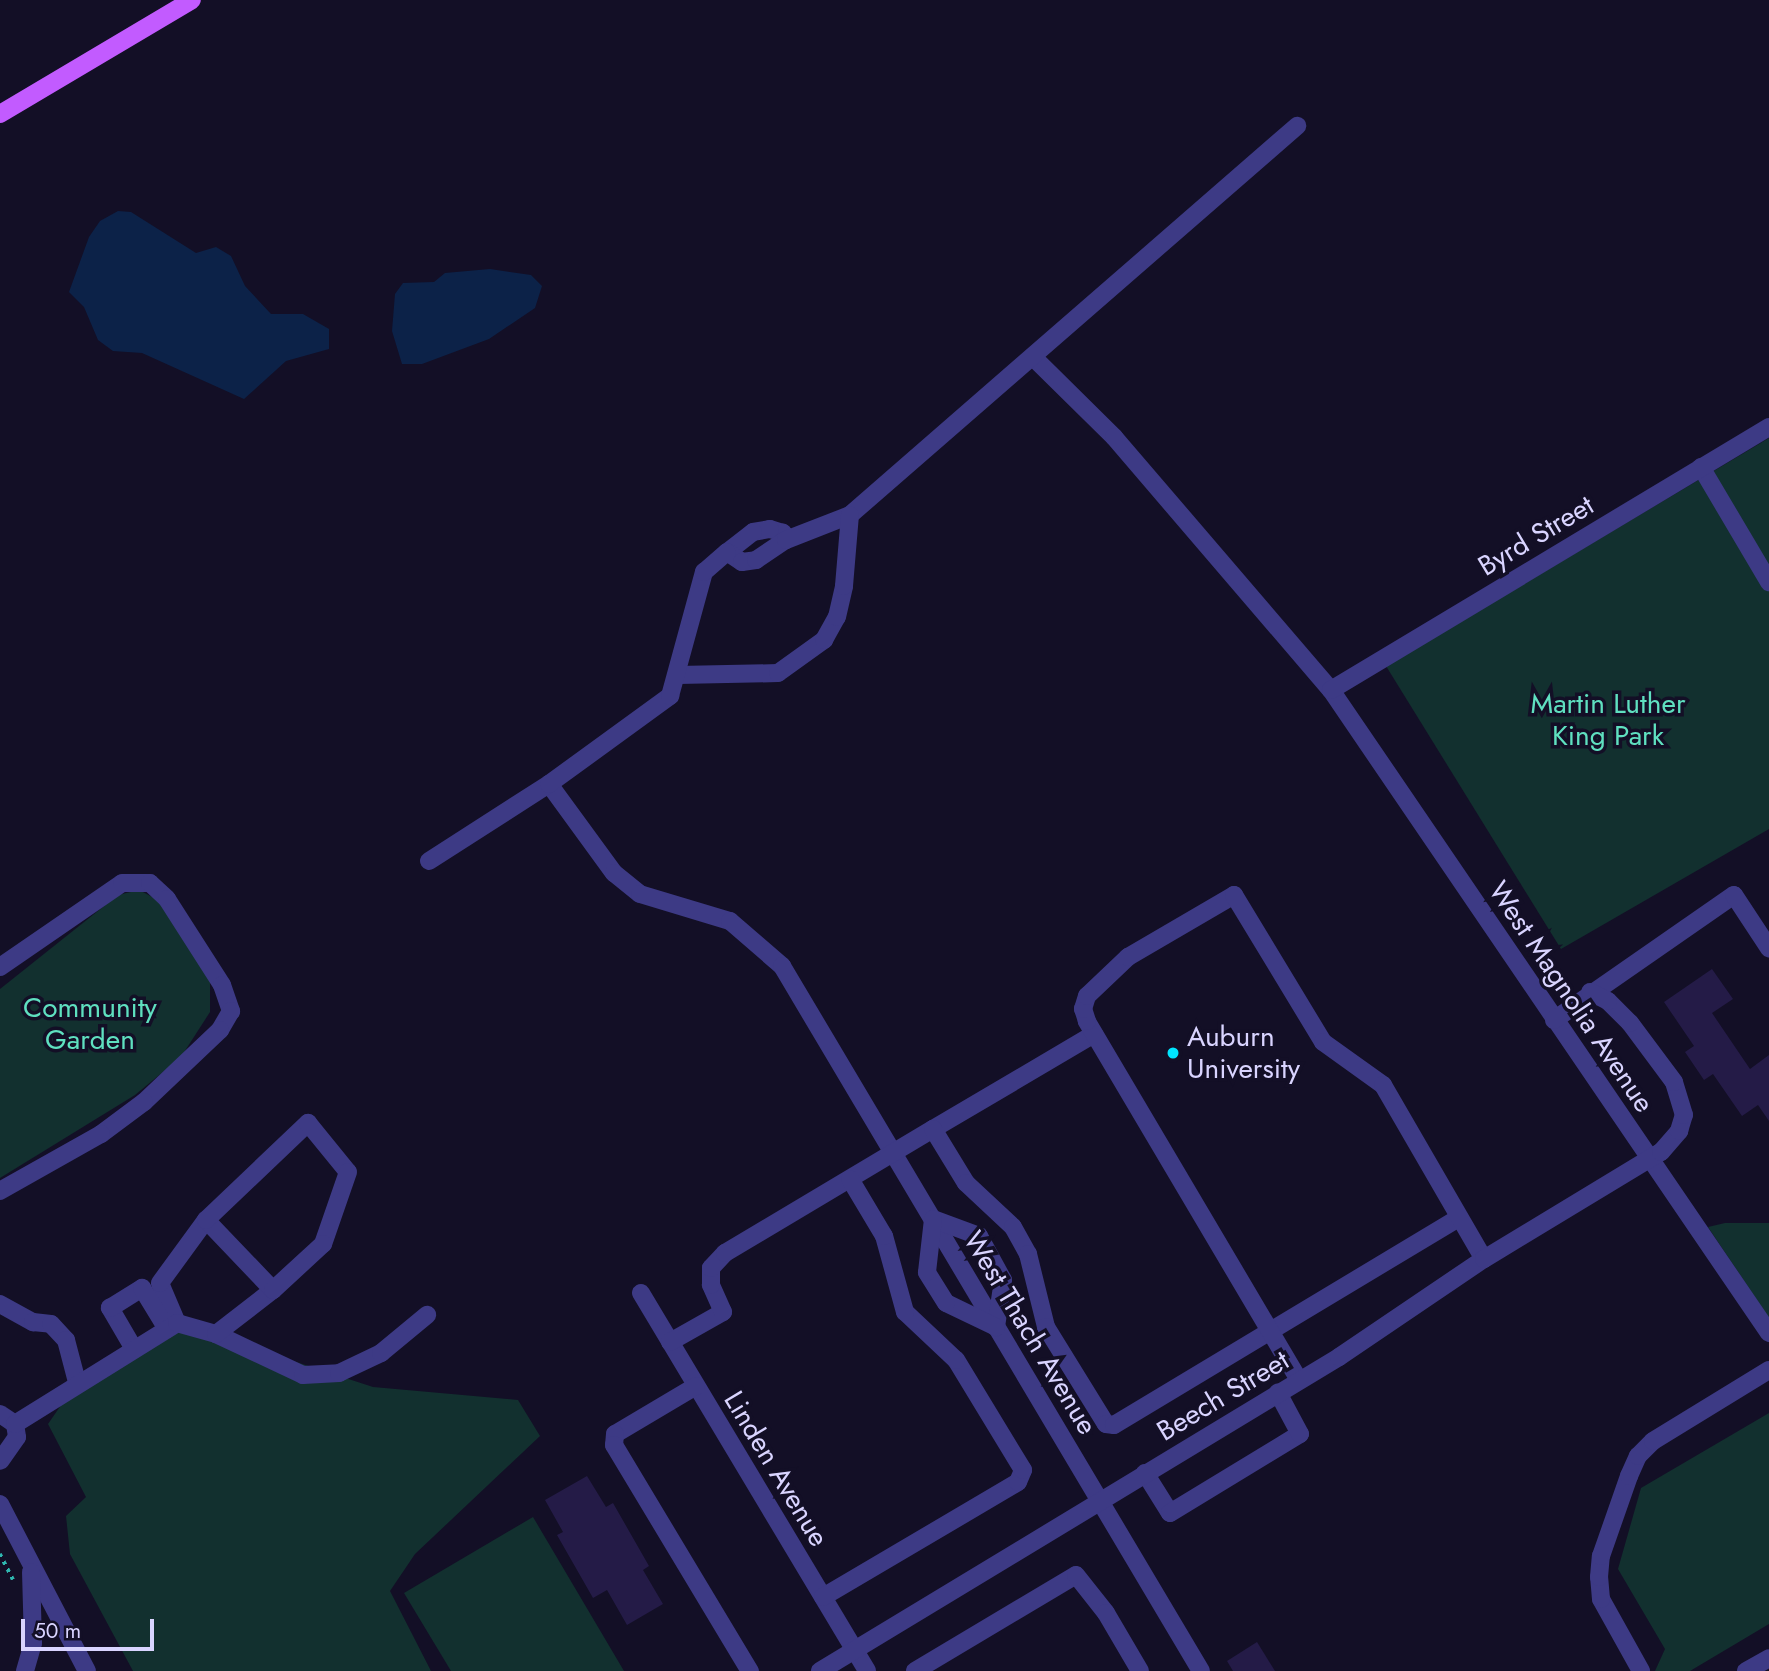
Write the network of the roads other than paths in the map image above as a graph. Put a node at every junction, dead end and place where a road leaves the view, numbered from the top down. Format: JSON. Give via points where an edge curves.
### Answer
{"nodes":[{"id":1,"x":192,"y":0,"type":"edge"},
{"id":2,"x":3,"y":111,"type":"edge"},
{"id":3,"x":1297,"y":126,"type":"dead end"},
{"id":4,"x":1033,"y":357,"type":"junction"},
{"id":5,"x":1769,"y":427,"type":"edge"},
{"id":6,"x":1701,"y":467,"type":"junction"},
{"id":7,"x":850,"y":515,"type":"junction"},
{"id":8,"x":786,"y":540,"type":"junction"},
{"id":9,"x":727,"y":552,"type":"junction"},
{"id":10,"x":1769,"y":582,"type":"edge"},
{"id":11,"x":678,"y":676,"type":"junction"},
{"id":12,"x":1331,"y":690,"type":"junction"},
{"id":13,"x":549,"y":784,"type":"junction"},
{"id":14,"x":429,"y":861,"type":"dead end"},
{"id":15,"x":1769,"y":948,"type":"edge"},
{"id":16,"x":0,"y":967,"type":"edge"},
{"id":17,"x":1590,"y":992,"type":"junction"},
{"id":18,"x":1554,"y":1020,"type":"junction"},
{"id":19,"x":1094,"y":1034,"type":"junction"},
{"id":20,"x":933,"y":1129,"type":"junction"},
{"id":21,"x":893,"y":1151,"type":"junction"},
{"id":22,"x":1648,"y":1159,"type":"junction"},
{"id":23,"x":850,"y":1178,"type":"junction"},
{"id":24,"x":0,"y":1191,"type":"edge"},
{"id":25,"x":1458,"y":1218,"type":"junction"},
{"id":26,"x":933,"y":1219,"type":"junction"},
{"id":27,"x":206,"y":1220,"type":"junction"},
{"id":28,"x":1484,"y":1259,"type":"junction"},
{"id":29,"x":273,"y":1290,"type":"junction"},
{"id":30,"x":641,"y":1293,"type":"dead end"},
{"id":31,"x":0,"y":1304,"type":"edge"},
{"id":32,"x":427,"y":1315,"type":"dead end"},
{"id":33,"x":172,"y":1326,"type":"junction"},
{"id":34,"x":996,"y":1327,"type":"junction"},
{"id":35,"x":1270,"y":1330,"type":"junction"},
{"id":36,"x":1769,"y":1333,"type":"edge"},
{"id":37,"x":216,"y":1334,"type":"junction"},
{"id":38,"x":670,"y":1342,"type":"junction"},
{"id":39,"x":134,"y":1349,"type":"junction"},
{"id":40,"x":1769,"y":1370,"type":"edge"},
{"id":41,"x":1299,"y":1380,"type":"junction"},
{"id":42,"x":77,"y":1382,"type":"junction"},
{"id":43,"x":696,"y":1386,"type":"junction"},
{"id":44,"x":1278,"y":1393,"type":"junction"},
{"id":45,"x":8,"y":1419,"type":"edge"},
{"id":46,"x":0,"y":1461,"type":"edge"},
{"id":47,"x":1145,"y":1473,"type":"junction"},
{"id":48,"x":1099,"y":1501,"type":"junction"},
{"id":49,"x":0,"y":1504,"type":"edge"},
{"id":50,"x":30,"y":1562,"type":"junction"},
{"id":51,"x":823,"y":1597,"type":"junction"},
{"id":52,"x":855,"y":1650,"type":"junction"},
{"id":53,"x":1769,"y":1658,"type":"edge"},
{"id":54,"x":1199,"y":1669,"type":"edge"},
{"id":55,"x":25,"y":1671,"type":"edge"},
{"id":56,"x":88,"y":1671,"type":"edge"},
{"id":57,"x":750,"y":1671,"type":"edge"},
{"id":58,"x":820,"y":1671,"type":"edge"},
{"id":59,"x":867,"y":1671,"type":"edge"},
{"id":60,"x":915,"y":1671,"type":"edge"},
{"id":61,"x":1140,"y":1671,"type":"edge"},
{"id":62,"x":1641,"y":1671,"type":"edge"},
{"id":63,"x":1746,"y":1671,"type":"edge"}],
"edges":[{"from":1,"to":2,"type":"main road"},
{"from":3,"to":4,"type":"street"},
{"from":4,"to":7,"type":"street"},
{"from":4,"to":12,"type":"street","name":"West Magnolia Avenue","via":[[1122,447]]},
{"from":5,"to":6,"type":"street","name":"Byrd Street"},
{"from":6,"to":10,"type":"street"},
{"from":6,"to":12,"type":"street","name":"Byrd Street"},
{"from":7,"to":8,"type":"street"},
{"from":7,"to":11,"type":"street","via":[[844,586],[824,640],[778,673]]},
{"from":8,"to":9,"type":"street","via":[[756,560],[742,562]]},
{"from":8,"to":9,"type":"street","via":[[783,533],[771,529],[752,531]]},
{"from":9,"to":11,"type":"street","via":[[704,572]]},
{"from":11,"to":13,"type":"street","via":[[670,696]]},
{"from":12,"to":18,"type":"street","name":"West Magnolia Avenue"},
{"from":13,"to":14,"type":"street"},
{"from":13,"to":21,"type":"street","name":"West Thach Avenue","via":[[614,873],[640,894],[730,921],[782,966]]},
{"from":15,"to":17,"type":"street","via":[[1734,895]]},
{"from":16,"to":24,"type":"street","via":[[122,883],[150,883],[167,899],[222,985],[231,1012],[220,1030],[144,1102],[101,1135]]},
{"from":17,"to":18,"type":"street"},
{"from":17,"to":22,"type":"street","name":"Beech Street","via":[[1608,1001],[1630,1023],[1663,1065],[1682,1100],[1679,1131]]},
{"from":18,"to":22,"type":"street","name":"West Magnolia Avenue"},
{"from":19,"to":20,"type":"street"},
{"from":19,"to":25,"type":"street","via":[[1083,1009],[1087,996],[1128,957],[1234,895],[1323,1042],[1383,1085]]},
{"from":19,"to":35,"type":"street"},
{"from":20,"to":21,"type":"street"},
{"from":20,"to":35,"type":"street","via":[[966,1183],[1013,1227],[1028,1255],[1046,1327],[1106,1424],[1114,1424]]},
{"from":21,"to":23,"type":"street"},
{"from":21,"to":26,"type":"street","name":"West Thach Avenue"},
{"from":22,"to":28,"type":"street","name":"Beech Street"},
{"from":22,"to":36,"type":"street","name":"West Magnolia Avenue"},
{"from":23,"to":38,"type":"street","via":[[725,1253],[711,1268],[710,1285],[723,1312]]},
{"from":23,"to":51,"type":"street","via":[[884,1236],[905,1312],[956,1360],[1023,1470],[1018,1482]]},
{"from":25,"to":28,"type":"street"},
{"from":25,"to":35,"type":"street"},
{"from":26,"to":34,"type":"street","name":"West Thach Avenue"},
{"from":26,"to":34,"type":"street","via":[[928,1272],[933,1282],[946,1303]]},
{"from":26,"to":34,"type":"street","via":[[979,1236],[1003,1280]]},
{"from":27,"to":29,"type":"street"},
{"from":27,"to":29,"type":"street","via":[[308,1123],[348,1171],[323,1244]]},
{"from":27,"to":33,"type":"street","via":[[160,1283]]},
{"from":28,"to":41,"type":"street","name":"Beech Street"},
{"from":29,"to":37,"type":"street"},
{"from":30,"to":38,"type":"street","name":"Linden Avenue"},
{"from":31,"to":42,"type":"street","via":[[33,1322],[51,1324],[66,1340]]},
{"from":32,"to":37,"type":"street","via":[[381,1353],[340,1373],[303,1375]]},
{"from":33,"to":37,"type":"street"},
{"from":33,"to":39,"type":"street"},
{"from":33,"to":39,"type":"street","via":[[142,1288],[110,1308]]},
{"from":34,"to":48,"type":"street","name":"West Thach Avenue"},
{"from":35,"to":41,"type":"street"},
{"from":38,"to":43,"type":"street","name":"Linden Avenue"},
{"from":39,"to":42,"type":"street"},
{"from":40,"to":62,"type":"street","via":[[1653,1441],[1638,1456],[1629,1476],[1601,1556],[1599,1577],[1601,1599]]},
{"from":41,"to":44,"type":"street","name":"Beech Street"},
{"from":42,"to":45,"type":"street"},
{"from":43,"to":51,"type":"street","name":"Linden Avenue"},
{"from":43,"to":57,"type":"street","via":[[615,1434],[614,1445]]},
{"from":44,"to":47,"type":"street","name":"Beech Street"},
{"from":44,"to":47,"type":"street","via":[[1300,1434],[1170,1513]]},
{"from":45,"to":46,"type":"street","via":[[17,1437]]},
{"from":47,"to":48,"type":"street","name":"Beech Street"},
{"from":48,"to":52,"type":"street","name":"Beech Street"},
{"from":48,"to":54,"type":"street","name":"West Thach Avenue"},
{"from":49,"to":50,"type":"street"},
{"from":50,"to":55,"type":"street","via":[[33,1643]]},
{"from":50,"to":56,"type":"street"},
{"from":51,"to":52,"type":"street","name":"Linden Avenue"},
{"from":52,"to":58,"type":"street","name":"Beech Street"},
{"from":52,"to":59,"type":"street","name":"Linden Avenue"},
{"from":53,"to":63,"type":"street"},
{"from":60,"to":61,"type":"street","via":[[1076,1575],[1106,1613]]}]}
